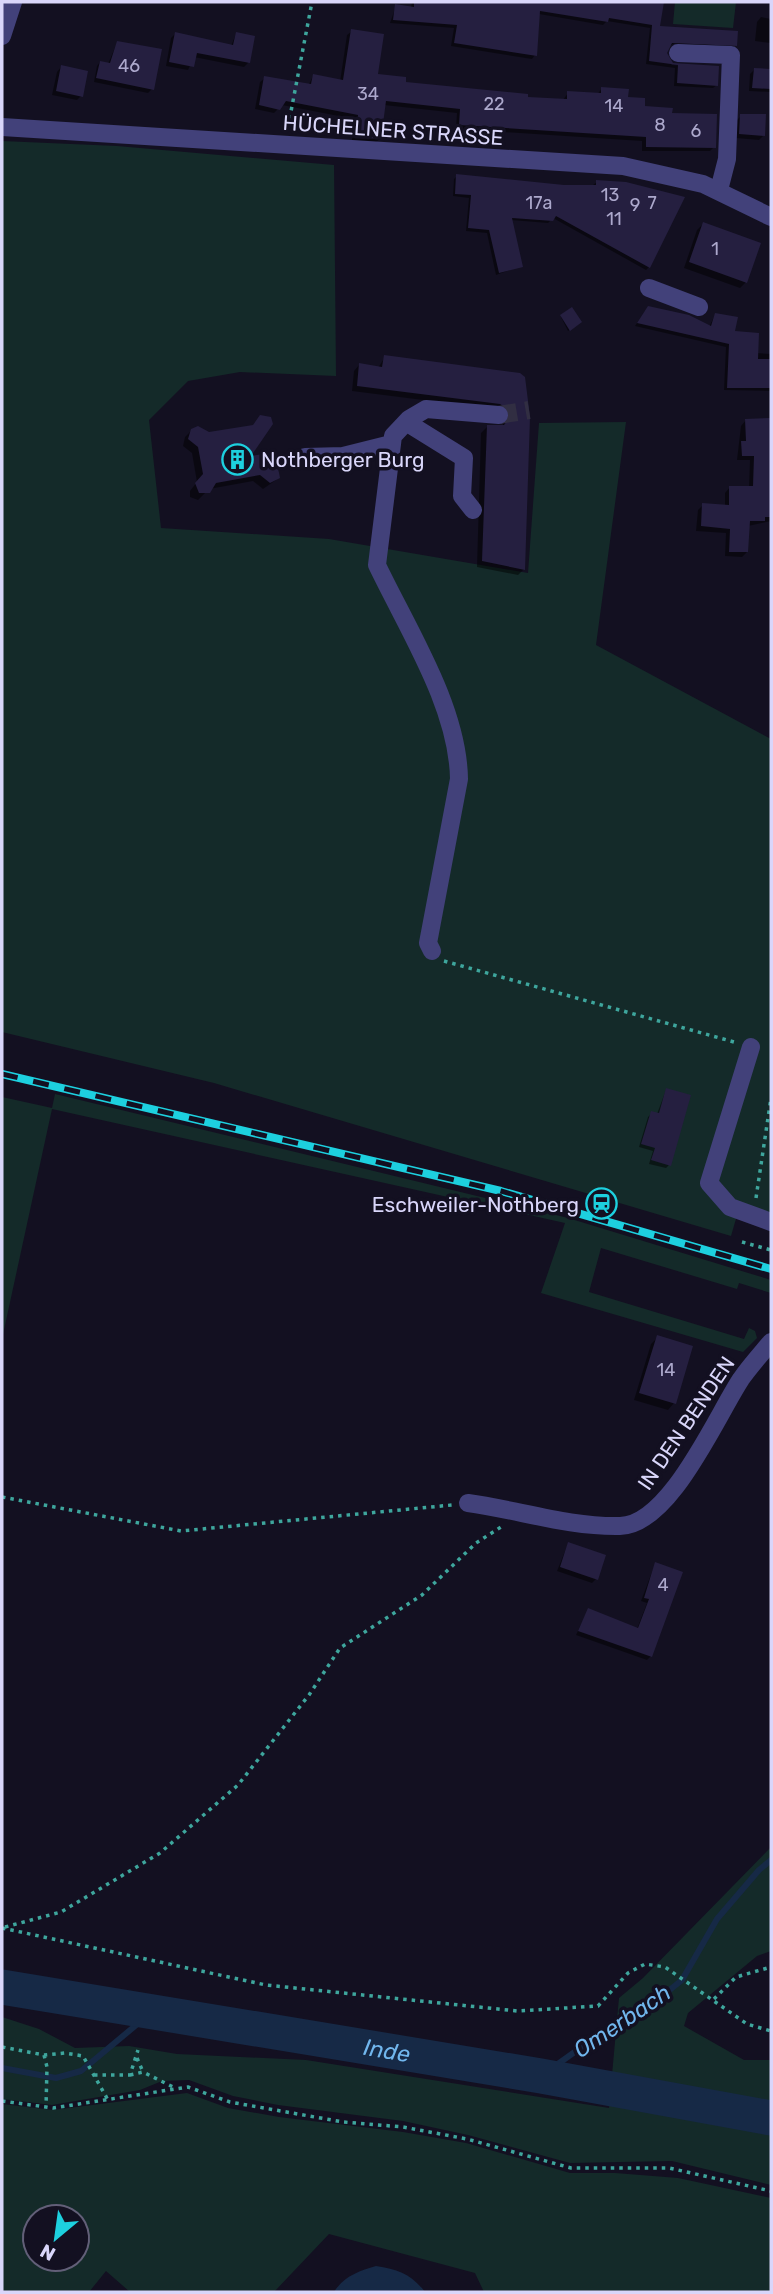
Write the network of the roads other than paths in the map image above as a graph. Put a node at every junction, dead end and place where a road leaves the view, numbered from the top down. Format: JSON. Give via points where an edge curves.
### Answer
{"nodes":[{"id":1,"x":13,"y":2,"type":"edge"},
{"id":2,"x":2,"y":36,"type":"edge"},
{"id":3,"x":678,"y":53,"type":"dead end"},
{"id":4,"x":2,"y":127,"type":"edge"},
{"id":5,"x":719,"y":190,"type":"junction"},
{"id":6,"x":771,"y":217,"type":"edge"},
{"id":7,"x":649,"y":288,"type":"dead end"},
{"id":8,"x":699,"y":307,"type":"dead end"},
{"id":9,"x":499,"y":415,"type":"tunnel mouth"},
{"id":10,"x":406,"y":422,"type":"junction"},
{"id":11,"x":391,"y":444,"type":"junction"},
{"id":12,"x":305,"y":457,"type":"dead end"},
{"id":13,"x":473,"y":510,"type":"dead end"},
{"id":14,"x":432,"y":951,"type":"road end"},
{"id":15,"x":751,"y":1047,"type":"road end"},
{"id":16,"x":771,"y":1222,"type":"edge"},
{"id":17,"x":771,"y":1342,"type":"edge"},
{"id":18,"x":468,"y":1503,"type":"road end"}],
"edges":[{"from":1,"to":2,"type":"street"},
{"from":3,"to":5,"type":"street","via":[[731,55],[727,159]]},
{"from":4,"to":5,"type":"street","name":"HÜCHELNER STRASSE","via":[[623,166]]},
{"from":5,"to":6,"type":"street","name":"HÜCHELNER STRASSE"},
{"from":7,"to":8,"type":"street"},
{"from":9,"to":10,"type":"street","via":[[426,409]]},
{"from":10,"to":11,"type":"street"},
{"from":10,"to":13,"type":"street","via":[[464,458],[462,496]]},
{"from":11,"to":12,"type":"street","via":[[343,456]]},
{"from":11,"to":14,"type":"street","via":[[377,565],[448,713],[459,761],[428,943]]},
{"from":15,"to":16,"type":"street","via":[[709,1183],[730,1207]]},
{"from":17,"to":18,"type":"street","name":"IN DEN BENDEN","via":[[743,1377],[674,1488],[651,1514],[623,1527],[564,1523],[515,1509]]}]}
